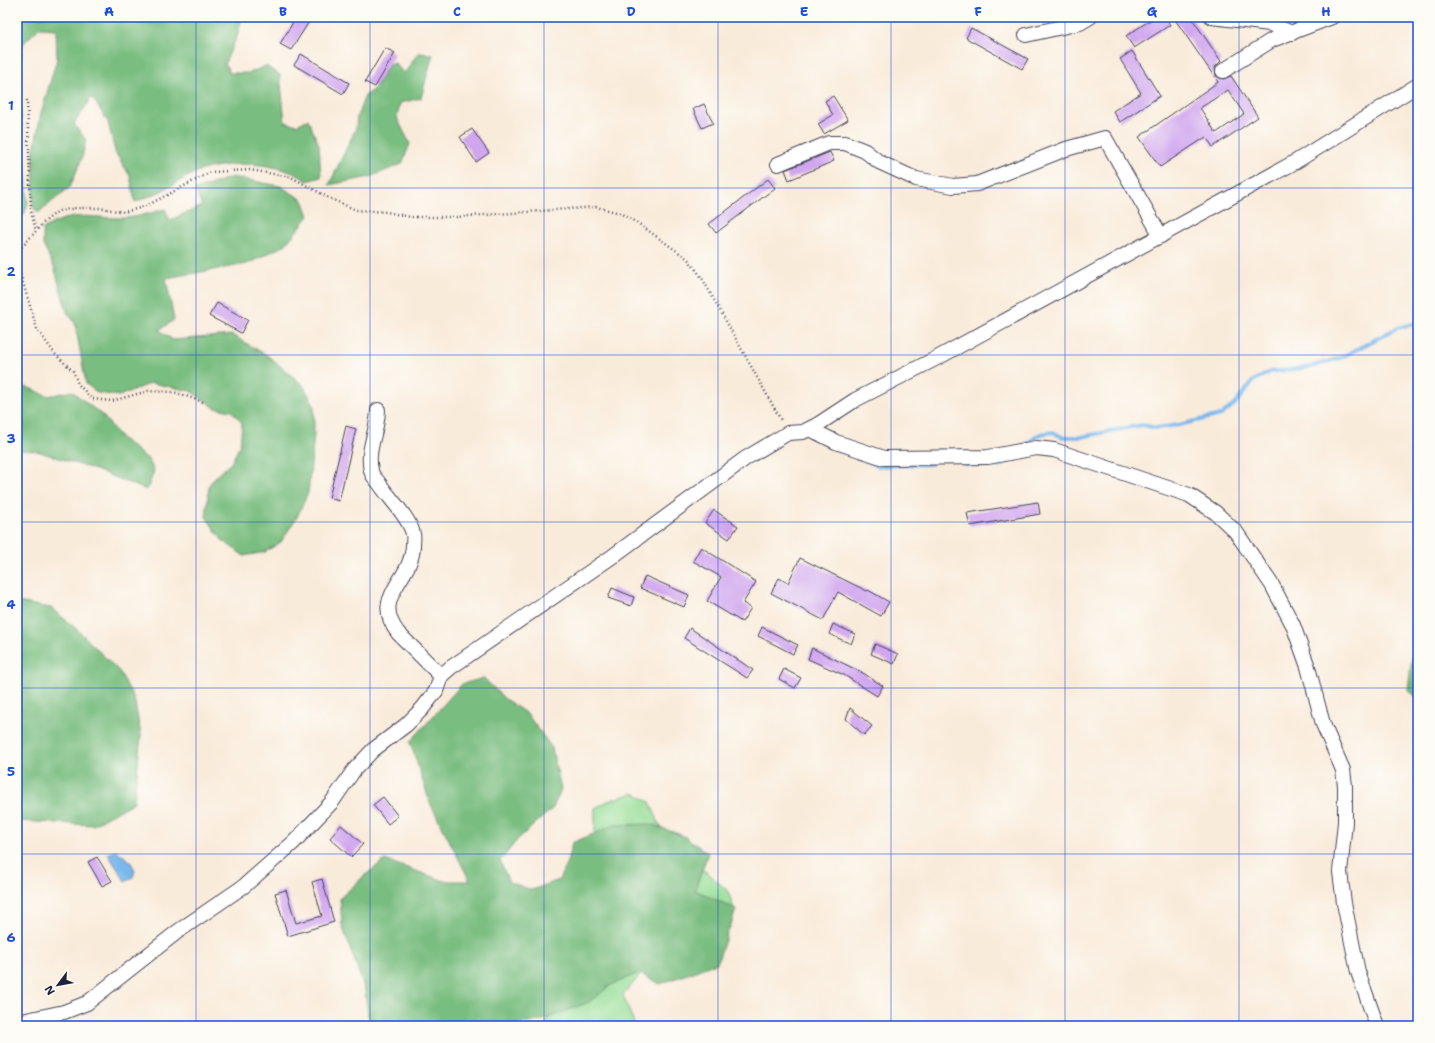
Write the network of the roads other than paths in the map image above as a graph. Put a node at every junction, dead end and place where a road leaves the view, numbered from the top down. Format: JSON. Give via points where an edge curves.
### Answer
{"nodes":[{"id":1,"x":1090,"y":17,"type":"edge"},
{"id":2,"x":1212,"y":17,"type":"edge"},
{"id":3,"x":1332,"y":17,"type":"edge"},
{"id":4,"x":1292,"y":33,"type":"junction"},
{"id":5,"x":1026,"y":35,"type":"dead end"},
{"id":6,"x":1223,"y":71,"type":"dead end"},
{"id":7,"x":1418,"y":86,"type":"edge"},
{"id":8,"x":778,"y":164,"type":"dead end"},
{"id":9,"x":1161,"y":236,"type":"junction"},
{"id":10,"x":378,"y":410,"type":"dead end"},
{"id":11,"x":810,"y":429,"type":"junction"},
{"id":12,"x":441,"y":676,"type":"junction"},
{"id":13,"x":17,"y":1022,"type":"edge"},
{"id":14,"x":1377,"y":1026,"type":"edge"}],
"edges":[{"from":1,"to":5,"type":"street","via":[[1073,25]]},
{"from":2,"to":4,"type":"street","via":[[1270,24]]},
{"from":3,"to":4,"type":"street"},
{"from":4,"to":6,"type":"street","via":[[1272,40]]},
{"from":7,"to":9,"type":"street","via":[[1294,162]]},
{"from":8,"to":9,"type":"street","via":[[829,143],[845,143],[916,179],[953,186],[977,184],[1066,149],[1104,138]]},
{"from":9,"to":11,"type":"street","via":[[855,400]]},
{"from":10,"to":12,"type":"street","via":[[378,422],[370,454],[371,472],[404,516],[413,533],[413,550],[392,592],[388,613],[398,633]]},
{"from":11,"to":12,"type":"street","via":[[788,433],[746,458],[613,556]]},
{"from":11,"to":14,"type":"street","via":[[836,442],[884,458],[988,457],[1036,448],[1054,450],[1189,496],[1216,513],[1236,532],[1272,585],[1293,625],[1308,667],[1323,724],[1343,770],[1346,786],[1345,822],[1340,872],[1344,903],[1358,972]]},
{"from":12,"to":13,"type":"street","via":[[436,691],[422,709],[406,725],[373,750],[354,770],[332,802],[249,882],[177,932],[87,1003],[64,1012]]}]}
